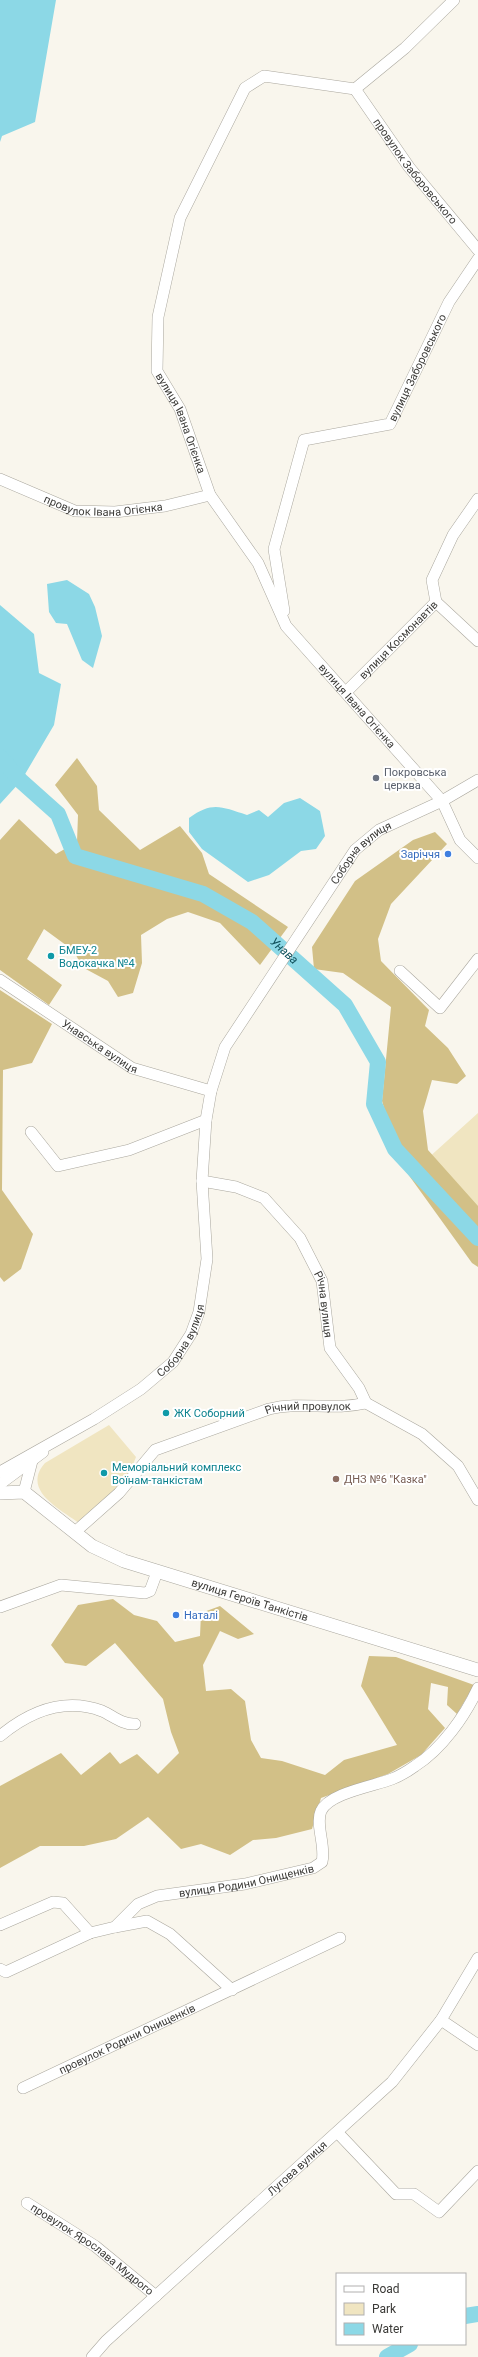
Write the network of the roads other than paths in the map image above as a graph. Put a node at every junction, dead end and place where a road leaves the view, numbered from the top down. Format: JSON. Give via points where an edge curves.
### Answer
{"nodes":[{"id":1,"x":454,"y":0,"type":"edge"},
{"id":2,"x":355,"y":89,"type":"junction"},
{"id":3,"x":478,"y":250,"type":"edge"},
{"id":4,"x":478,"y":259,"type":"edge"},
{"id":5,"x":0,"y":479,"type":"edge"},
{"id":6,"x":210,"y":495,"type":"junction"},
{"id":7,"x":478,"y":499,"type":"edge"},
{"id":8,"x":436,"y":602,"type":"junction"},
{"id":9,"x":286,"y":626,"type":"junction"},
{"id":10,"x":478,"y":641,"type":"edge"},
{"id":11,"x":346,"y":692,"type":"junction"},
{"id":12,"x":478,"y":780,"type":"edge"},
{"id":13,"x":442,"y":801,"type":"junction"},
{"id":14,"x":478,"y":858,"type":"edge"},
{"id":15,"x":478,"y":959,"type":"edge"},
{"id":16,"x":400,"y":971,"type":"dead end"},
{"id":17,"x":0,"y":980,"type":"edge"},
{"id":18,"x":210,"y":1091,"type":"junction"},
{"id":19,"x":206,"y":1120,"type":"junction"},
{"id":20,"x":31,"y":1132,"type":"dead end"},
{"id":21,"x":202,"y":1181,"type":"junction"},
{"id":22,"x":366,"y":1403,"type":"junction"},
{"id":23,"x":57,"y":1439,"type":"junction"},
{"id":24,"x":32,"y":1461,"type":"junction"},
{"id":25,"x":0,"y":1474,"type":"edge"},
{"id":26,"x":0,"y":1484,"type":"edge"},
{"id":27,"x":24,"y":1492,"type":"junction"},
{"id":28,"x":0,"y":1493,"type":"edge"},
{"id":29,"x":0,"y":1497,"type":"edge"},
{"id":30,"x":478,"y":1500,"type":"edge"},
{"id":31,"x":35,"y":1502,"type":"junction"},
{"id":32,"x":75,"y":1532,"type":"junction"},
{"id":33,"x":157,"y":1572,"type":"junction"},
{"id":34,"x":0,"y":1607,"type":"edge"},
{"id":35,"x":478,"y":1670,"type":"edge"},
{"id":36,"x":478,"y":1688,"type":"edge"},
{"id":37,"x":135,"y":1724,"type":"dead end"},
{"id":38,"x":0,"y":1736,"type":"edge"},
{"id":39,"x":0,"y":1925,"type":"edge"},
{"id":40,"x":116,"y":1927,"type":"junction"},
{"id":41,"x":90,"y":1933,"type":"junction"},
{"id":42,"x":340,"y":1938,"type":"dead end"},
{"id":43,"x":478,"y":1958,"type":"edge"},
{"id":44,"x":0,"y":1969,"type":"edge"},
{"id":45,"x":232,"y":1990,"type":"junction"},
{"id":46,"x":441,"y":2020,"type":"junction"},
{"id":47,"x":478,"y":2045,"type":"edge"},
{"id":48,"x":23,"y":2088,"type":"dead end"},
{"id":49,"x":338,"y":2133,"type":"junction"},
{"id":50,"x":478,"y":2171,"type":"edge"},
{"id":51,"x":27,"y":2203,"type":"dead end"},
{"id":52,"x":156,"y":2296,"type":"junction"},
{"id":53,"x":92,"y":2357,"type":"edge"}],
"edges":[{"from":1,"to":2,"type":"street","via":[[405,48]]},
{"from":2,"to":3,"type":"street","name":"провулок Заборовського","via":[[409,167]]},
{"from":2,"to":6,"type":"street","name":"вулиця Івана Огієнка","via":[[264,76],[244,88],[180,218],[158,317],[157,372],[180,409]]},
{"from":4,"to":9,"type":"street","name":"вулиця Заборовського","via":[[449,302],[390,424],[304,440],[274,549]]},
{"from":5,"to":6,"type":"street","name":"провулок Івана Огієнка","via":[[75,511],[115,512],[165,506]]},
{"from":6,"to":9,"type":"street","name":"вулиця Івана Огієнка","via":[[258,563]]},
{"from":7,"to":8,"type":"street","name":"вулиця Космонавтів","via":[[453,535],[432,580]]},
{"from":8,"to":10,"type":"street"},
{"from":8,"to":11,"type":"street","name":"вулиця Космонавтів"},
{"from":9,"to":11,"type":"street","name":"вулиця Івана Огієнка"},
{"from":11,"to":13,"type":"street","name":"вулиця Івана Огієнка"},
{"from":12,"to":13,"type":"street","name":"Соборна вулиця"},
{"from":13,"to":14,"type":"street","name":"вулиця Івана Огієнка","via":[[460,840]]},
{"from":13,"to":18,"type":"street","name":"Соборна вулиця","via":[[379,830],[356,850],[225,1047]]},
{"from":15,"to":16,"type":"street","via":[[440,1008]]},
{"from":17,"to":18,"type":"street","name":"Унавська вулиця","via":[[132,1068]]},
{"from":18,"to":19,"type":"street","name":"Соборна вулиця"},
{"from":19,"to":20,"type":"street","via":[[129,1150],[58,1166]]},
{"from":19,"to":21,"type":"street","name":"Соборна вулиця"},
{"from":21,"to":22,"type":"street","name":"Річна вулиця","via":[[236,1187],[264,1198],[300,1238],[322,1281],[330,1348],[359,1388]]},
{"from":21,"to":23,"type":"street","name":"Соборна вулиця","via":[[207,1259],[199,1312],[191,1334],[173,1362],[141,1389]]},
{"from":22,"to":30,"type":"street","via":[[422,1434],[458,1466]]},
{"from":22,"to":32,"type":"street","name":"Річний провулок","via":[[340,1408],[287,1404],[155,1450],[119,1492]]},
{"from":23,"to":24,"type":"street"},
{"from":23,"to":25,"type":"street","name":"Соборна вулиця"},
{"from":24,"to":26,"type":"street"},
{"from":24,"to":27,"type":"street"},
{"from":27,"to":28,"type":"main road"},
{"from":27,"to":31,"type":"main road","name":"вулиця Героїв Танкістів"},
{"from":29,"to":31,"type":"main road","name":"вулиця Героїв Танкістів"},
{"from":31,"to":32,"type":"main road","name":"вулиця Героїв Танкістів"},
{"from":32,"to":33,"type":"main road","name":"вулиця Героїв Танкістів","via":[[92,1546],[124,1561]]},
{"from":33,"to":34,"type":"street","via":[[148,1592],[61,1585]]},
{"from":33,"to":35,"type":"main road","name":"вулиця Героїв Танкістів"},
{"from":36,"to":40,"type":"street","name":"вулиця Родини Онищенків","via":[[462,1717],[417,1765],[391,1779],[337,1798],[323,1807],[319,1818],[324,1847],[322,1862],[313,1868],[245,1884],[157,1896],[138,1904]]},
{"from":37,"to":38,"type":"street","via":[[127,1724],[95,1709],[75,1706],[36,1712],[17,1722]]},
{"from":39,"to":41,"type":"street","via":[[53,1902],[64,1903]]},
{"from":40,"to":41,"type":"street"},
{"from":40,"to":45,"type":"street","via":[[147,1921],[170,1934]]},
{"from":41,"to":44,"type":"street","via":[[6,1972]]},
{"from":42,"to":45,"type":"street","name":"провулок Родини Онищенків"},
{"from":43,"to":46,"type":"street","name":"Лугова вулиця"},
{"from":45,"to":48,"type":"street","name":"провулок Родини Онищенків"},
{"from":46,"to":47,"type":"street"},
{"from":46,"to":49,"type":"street","name":"Лугова вулиця","via":[[392,2082]]},
{"from":49,"to":50,"type":"street","via":[[396,2194],[414,2194],[439,2212]]},
{"from":49,"to":52,"type":"street","name":"Лугова вулиця"},
{"from":51,"to":52,"type":"street","name":"провулок Ярослава Мудрого","via":[[95,2246]]},
{"from":52,"to":53,"type":"street","name":"Лугова вулиця"}]}
